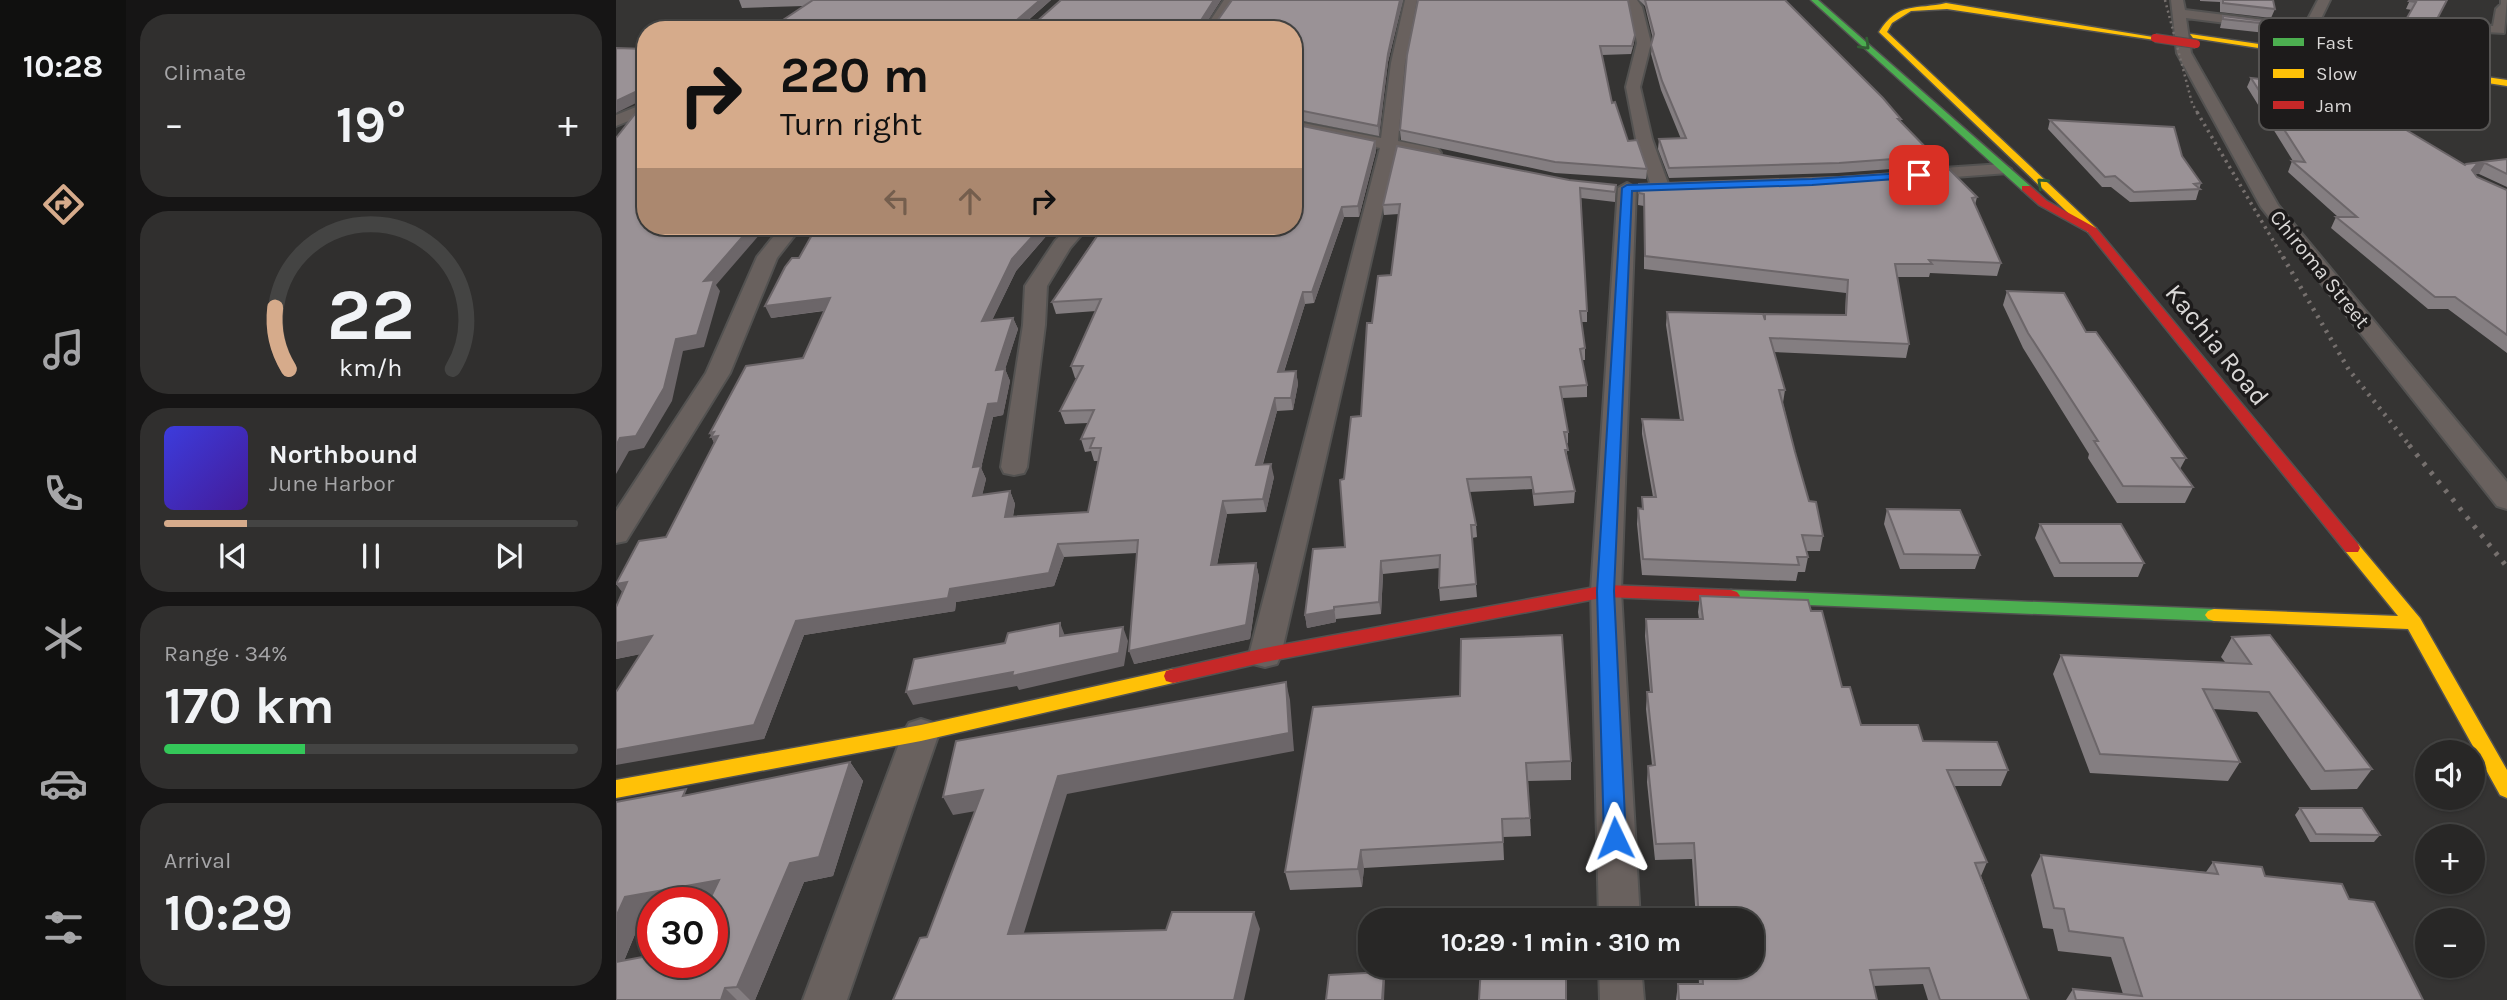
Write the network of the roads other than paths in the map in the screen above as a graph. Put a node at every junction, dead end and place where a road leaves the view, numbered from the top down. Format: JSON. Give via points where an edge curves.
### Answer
{"nodes":[{"id":1,"x":1230,"y":0,"type":"edge"},
{"id":2,"x":1411,"y":0,"type":"edge"},
{"id":3,"x":1630,"y":0,"type":"edge"},
{"id":4,"x":1814,"y":0,"type":"edge"},
{"id":5,"x":1906,"y":0,"type":"edge"},
{"id":6,"x":1949,"y":0,"type":"edge"},
{"id":7,"x":2323,"y":0,"type":"edge"},
{"id":8,"x":2507,"y":0,"type":"edge"},
{"id":9,"x":2177,"y":6,"type":"edge"},
{"id":10,"x":1971,"y":8,"type":"junction"},
{"id":11,"x":2314,"y":18,"type":"edge"},
{"id":12,"x":2259,"y":20,"type":"edge"},
{"id":13,"x":1216,"y":21,"type":"edge"},
{"id":14,"x":2490,"y":29,"type":"edge"},
{"id":15,"x":2155,"y":34,"type":"junction"},
{"id":16,"x":2195,"y":40,"type":"junction"},
{"id":17,"x":2259,"y":49,"type":"edge"},
{"id":18,"x":2259,"y":50,"type":"edge"},
{"id":19,"x":637,"y":112,"type":"edge"},
{"id":20,"x":616,"y":121,"type":"edge"},
{"id":21,"x":1302,"y":128,"type":"edge"},
{"id":22,"x":1389,"y":144,"type":"junction"},
{"id":23,"x":1454,"y":158,"type":"edge"},
{"id":24,"x":2002,"y":169,"type":"junction"},
{"id":25,"x":1892,"y":177,"type":"edge"},
{"id":26,"x":2092,"y":230,"type":"junction"},
{"id":27,"x":785,"y":235,"type":"edge"},
{"id":28,"x":1071,"y":235,"type":"edge"},
{"id":29,"x":1014,"y":467,"type":"dead end"},
{"id":30,"x":2507,"y":500,"type":"edge"},
{"id":31,"x":616,"y":534,"type":"edge"},
{"id":32,"x":1605,"y":591,"type":"junction"},
{"id":33,"x":2414,"y":623,"type":"junction"},
{"id":34,"x":1265,"y":655,"type":"junction"},
{"id":35,"x":921,"y":733,"type":"junction"},
{"id":36,"x":616,"y":789,"type":"edge"},
{"id":37,"x":2507,"y":789,"type":"edge"},
{"id":38,"x":1618,"y":908,"type":"edge"},
{"id":39,"x":1621,"y":978,"type":"edge"},
{"id":40,"x":825,"y":1000,"type":"edge"},
{"id":41,"x":1622,"y":1000,"type":"edge"}],
"edges":[{"from":1,"to":13,"type":"street"},
{"from":2,"to":22,"type":"street"},
{"from":3,"to":32,"type":"street","via":[[1636,7],[1644,43],[1633,87],[1644,139],[1668,188],[1615,187]]},
{"from":4,"to":24,"type":"main road","name":"Kachia Road","one_way":true},
{"from":5,"to":10,"type":"main road"},
{"from":6,"to":15,"type":"main road"},
{"from":7,"to":11,"type":"street"},
{"from":8,"to":14,"type":"street","via":[[2500,30]]},
{"from":9,"to":12,"type":"street"},
{"from":9,"to":30,"type":"street","name":"Chiroma Street","via":[[2184,53],[2270,207]]},
{"from":10,"to":15,"type":"main road"},
{"from":26,"to":10,"type":"main road","one_way":true,"via":[[1883,32],[1890,16],[1911,8]]},
{"from":15,"to":16,"type":"main road"},
{"from":16,"to":17,"type":"main road"},
{"from":16,"to":18,"type":"main road"},
{"from":19,"to":20,"type":"street"},
{"from":21,"to":22,"type":"street"},
{"from":22,"to":23,"type":"street"},
{"from":22,"to":34,"type":"street"},
{"from":24,"to":25,"type":"street"},
{"from":24,"to":26,"type":"main road","name":"Kachia Road","via":[[2043,204]]},
{"from":26,"to":33,"type":"main road","name":"Kachia Road"},
{"from":27,"to":31,"type":"street","via":[[767,257],[718,373]]},
{"from":28,"to":29,"type":"street","via":[[1036,286]]},
{"from":32,"to":33,"type":"main road"},
{"from":32,"to":34,"type":"main road"},
{"from":32,"to":38,"type":"street"},
{"from":33,"to":37,"type":"main road","name":"Kachia Road"},
{"from":34,"to":35,"type":"main road"},
{"from":35,"to":36,"type":"main road"},
{"from":35,"to":40,"type":"street"},
{"from":39,"to":41,"type":"street"}]}
